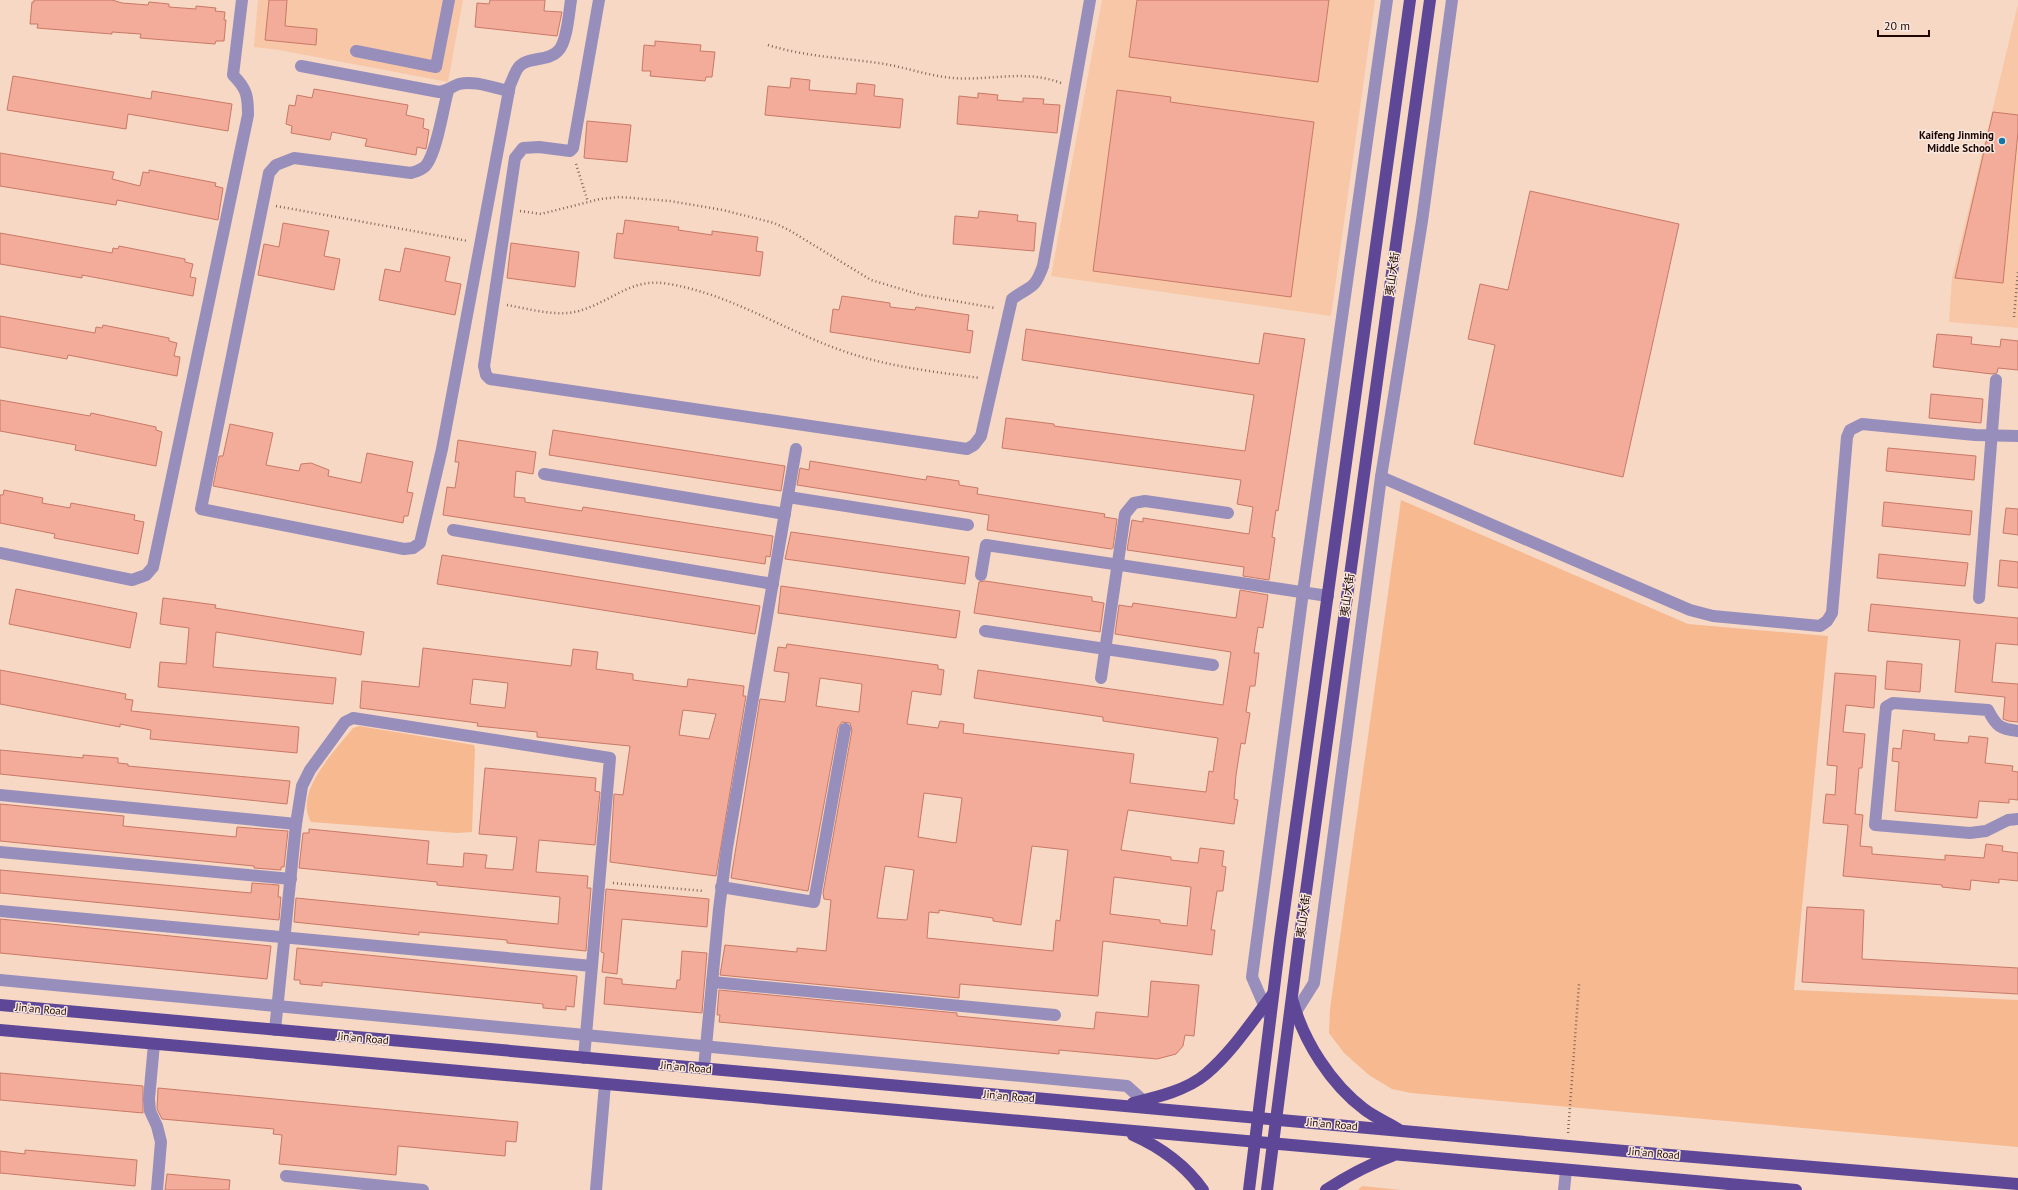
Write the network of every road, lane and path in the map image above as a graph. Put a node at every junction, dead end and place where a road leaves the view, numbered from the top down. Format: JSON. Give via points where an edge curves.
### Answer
{"nodes":[{"id":1,"x":242,"y":0,"type":"edge"},
{"id":2,"x":449,"y":0,"type":"edge"},
{"id":3,"x":572,"y":0,"type":"edge"},
{"id":4,"x":599,"y":0,"type":"edge"},
{"id":5,"x":1090,"y":0,"type":"edge"},
{"id":6,"x":1387,"y":0,"type":"edge"},
{"id":7,"x":1410,"y":0,"type":"edge"},
{"id":8,"x":1430,"y":0,"type":"edge"},
{"id":9,"x":1452,"y":0,"type":"edge"},
{"id":10,"x":768,"y":45,"type":"dead end"},
{"id":11,"x":356,"y":51,"type":"dead end"},
{"id":12,"x":301,"y":66,"type":"dead end"},
{"id":13,"x":1074,"y":89,"type":"junction"},
{"id":14,"x":448,"y":91,"type":"junction"},
{"id":15,"x":509,"y":91,"type":"junction"},
{"id":16,"x":573,"y":148,"type":"junction"},
{"id":17,"x":588,"y":202,"type":"junction"},
{"id":18,"x":261,"y":203,"type":"junction"},
{"id":19,"x":508,"y":209,"type":"junction"},
{"id":20,"x":480,"y":243,"type":"junction"},
{"id":21,"x":2018,"y":272,"type":"edge"},
{"id":22,"x":494,"y":303,"type":"junction"},
{"id":23,"x":1009,"y":311,"type":"junction"},
{"id":24,"x":2014,"y":317,"type":"dead end"},
{"id":25,"x":994,"y":380,"type":"junction"},
{"id":26,"x":1996,"y":380,"type":"dead end"},
{"id":27,"x":1992,"y":435,"type":"junction"},
{"id":28,"x":2018,"y":436,"type":"edge"},
{"id":29,"x":796,"y":449,"type":"dead end"},
{"id":30,"x":544,"y":474,"type":"dead end"},
{"id":31,"x":1381,"y":477,"type":"junction"},
{"id":32,"x":788,"y":497,"type":"junction"},
{"id":33,"x":1228,"y":513,"type":"dead end"},
{"id":34,"x":785,"y":514,"type":"junction"},
{"id":35,"x":968,"y":525,"type":"dead end"},
{"id":36,"x":453,"y":530,"type":"dead end"},
{"id":37,"x":0,"y":553,"type":"edge"},
{"id":38,"x":1118,"y":564,"type":"junction"},
{"id":39,"x":981,"y":575,"type":"dead end"},
{"id":40,"x":773,"y":584,"type":"junction"},
{"id":41,"x":1302,"y":592,"type":"junction"},
{"id":42,"x":1328,"y":596,"type":"junction"},
{"id":43,"x":1979,"y":598,"type":"dead end"},
{"id":44,"x":985,"y":631,"type":"dead end"},
{"id":45,"x":1105,"y":649,"type":"junction"},
{"id":46,"x":1213,"y":665,"type":"dead end"},
{"id":47,"x":1101,"y":678,"type":"dead end"},
{"id":48,"x":845,"y":729,"type":"dead end"},
{"id":49,"x":2018,"y":731,"type":"edge"},
{"id":50,"x":0,"y":795,"type":"edge"},
{"id":51,"x":2018,"y":819,"type":"edge"},
{"id":52,"x":296,"y":824,"type":"junction"},
{"id":53,"x":0,"y":852,"type":"edge"},
{"id":54,"x":291,"y":879,"type":"junction"},
{"id":55,"x":599,"y":882,"type":"junction"},
{"id":56,"x":721,"y":887,"type":"junction"},
{"id":57,"x":704,"y":891,"type":"dead end"},
{"id":58,"x":0,"y":911,"type":"edge"},
{"id":59,"x":285,"y":937,"type":"junction"},
{"id":60,"x":592,"y":966,"type":"junction"},
{"id":61,"x":0,"y":980,"type":"edge"},
{"id":62,"x":712,"y":982,"type":"junction"},
{"id":63,"x":1579,"y":984,"type":"dead end"},
{"id":64,"x":1274,"y":993,"type":"junction"},
{"id":65,"x":1292,"y":998,"type":"junction"},
{"id":66,"x":0,"y":1005,"type":"edge"},
{"id":67,"x":1264,"y":1005,"type":"junction"},
{"id":68,"x":278,"y":1006,"type":"junction"},
{"id":69,"x":1296,"y":1011,"type":"junction"},
{"id":70,"x":1055,"y":1015,"type":"dead end"},
{"id":71,"x":1270,"y":1019,"type":"junction"},
{"id":72,"x":1289,"y":1022,"type":"junction"},
{"id":73,"x":0,"y":1030,"type":"edge"},
{"id":74,"x":275,"y":1030,"type":"junction"},
{"id":75,"x":586,"y":1035,"type":"junction"},
{"id":76,"x":154,"y":1044,"type":"junction"},
{"id":77,"x":706,"y":1046,"type":"junction"},
{"id":78,"x":584,"y":1058,"type":"junction"},
{"id":79,"x":704,"y":1068,"type":"junction"},
{"id":80,"x":605,"y":1084,"type":"junction"},
{"id":81,"x":1147,"y":1105,"type":"junction"},
{"id":82,"x":1258,"y":1118,"type":"junction"},
{"id":83,"x":1276,"y":1120,"type":"junction"},
{"id":84,"x":1123,"y":1130,"type":"junction"},
{"id":85,"x":1401,"y":1131,"type":"junction"},
{"id":86,"x":1255,"y":1142,"type":"junction"},
{"id":87,"x":1273,"y":1144,"type":"junction"},
{"id":88,"x":1567,"y":1146,"type":"junction"},
{"id":89,"x":1396,"y":1155,"type":"junction"},
{"id":90,"x":1566,"y":1170,"type":"junction"},
{"id":91,"x":286,"y":1176,"type":"dead end"},
{"id":92,"x":2018,"y":1184,"type":"edge"},
{"id":93,"x":157,"y":1190,"type":"edge"},
{"id":94,"x":420,"y":1190,"type":"edge"},
{"id":95,"x":596,"y":1190,"type":"edge"},
{"id":96,"x":1203,"y":1190,"type":"edge"},
{"id":97,"x":1249,"y":1190,"type":"edge"},
{"id":98,"x":1267,"y":1190,"type":"edge"},
{"id":99,"x":1326,"y":1190,"type":"edge"},
{"id":100,"x":1564,"y":1190,"type":"edge"},
{"id":101,"x":1796,"y":1190,"type":"edge"}],
"edges":[{"from":1,"to":37,"type":"street","via":[[233,75],[248,96],[248,115],[153,567],[146,575],[132,580]]},
{"from":2,"to":11,"type":"street","via":[[436,66]]},
{"from":3,"to":15,"type":"street","via":[[564,42],[559,51],[519,66]]},
{"from":4,"to":16,"type":"street"},
{"from":5,"to":13,"type":"street"},
{"from":6,"to":41,"type":"street"},
{"from":7,"to":42,"type":"main road","name":"夷山大街"},
{"from":8,"to":65,"type":"main road","name":"夷山大街"},
{"from":9,"to":31,"type":"street","via":[[1422,221]]},
{"from":10,"to":13,"type":"path","via":[[804,54],[885,64],[952,78],[1034,76]]},
{"from":12,"to":14,"type":"street","via":[[439,92]]},
{"from":13,"to":23,"type":"street","via":[[1043,266],[1032,287],[1012,298]]},
{"from":14,"to":15,"type":"street","via":[[458,85],[469,83]]},
{"from":14,"to":18,"type":"street","via":[[432,152],[427,164],[420,170],[411,173],[294,158],[276,165],[269,173]]},
{"from":15,"to":20,"type":"street"},
{"from":16,"to":17,"type":"path"},
{"from":16,"to":19,"type":"street","via":[[570,151],[539,147],[523,148],[515,158]]},
{"from":17,"to":19,"type":"path","via":[[541,214]]},
{"from":17,"to":23,"type":"path","via":[[641,197],[749,216],[790,230],[871,280],[920,295]]},
{"from":18,"to":20,"type":"path"},
{"from":18,"to":20,"type":"street","via":[[201,509],[404,549],[420,543],[442,449]]},
{"from":19,"to":22,"type":"street"},
{"from":21,"to":24,"type":"path"},
{"from":22,"to":25,"type":"path","via":[[571,313],[583,310],[630,287],[646,283],[667,283],[720,298],[848,353],[911,368]]},
{"from":22,"to":25,"type":"street","via":[[484,366],[486,375],[498,380],[967,449],[981,436]]},
{"from":23,"to":25,"type":"street"},
{"from":26,"to":27,"type":"street"},
{"from":27,"to":28,"type":"street"},
{"from":27,"to":31,"type":"street","via":[[1862,424],[1850,430],[1847,437],[1832,613],[1820,626],[1713,616],[1690,610]]},
{"from":27,"to":43,"type":"street"},
{"from":29,"to":32,"type":"street"},
{"from":30,"to":34,"type":"street"},
{"from":31,"to":69,"type":"street","via":[[1314,983]]},
{"from":32,"to":34,"type":"street"},
{"from":32,"to":35,"type":"street"},
{"from":33,"to":38,"type":"street","via":[[1145,501],[1134,503],[1125,514]]},
{"from":34,"to":40,"type":"street"},
{"from":36,"to":40,"type":"street"},
{"from":38,"to":39,"type":"street","via":[[986,545]]},
{"from":38,"to":41,"type":"street"},
{"from":38,"to":45,"type":"street"},
{"from":40,"to":56,"type":"street"},
{"from":41,"to":42,"type":"street"},
{"from":41,"to":67,"type":"street","via":[[1252,977]]},
{"from":42,"to":64,"type":"main road","name":"夷山大街"},
{"from":44,"to":45,"type":"street"},
{"from":45,"to":46,"type":"street"},
{"from":45,"to":47,"type":"street"},
{"from":48,"to":56,"type":"street","via":[[814,902]]},
{"from":49,"to":51,"type":"street","via":[[2004,729],[1994,721],[1988,710],[1893,703],[1886,707],[1875,825],[1970,833],[1986,831],[2008,820]]},
{"from":50,"to":52,"type":"street"},
{"from":52,"to":54,"type":"street"},
{"from":52,"to":55,"type":"street","via":[[302,786],[310,770],[346,722],[353,718],[610,758]]},
{"from":53,"to":54,"type":"street"},
{"from":54,"to":59,"type":"street"},
{"from":55,"to":57,"type":"path"},
{"from":55,"to":60,"type":"street"},
{"from":56,"to":62,"type":"street"},
{"from":58,"to":59,"type":"street"},
{"from":59,"to":60,"type":"street"},
{"from":59,"to":68,"type":"street"},
{"from":60,"to":75,"type":"street"},
{"from":61,"to":68,"type":"street"},
{"from":62,"to":70,"type":"street"},
{"from":62,"to":77,"type":"street"},
{"from":63,"to":88,"type":"path"},
{"from":64,"to":67,"type":"main road"},
{"from":64,"to":71,"type":"main road","name":"夷山大街"},
{"from":65,"to":69,"type":"main road"},
{"from":65,"to":72,"type":"main road","name":"夷山大街"},
{"from":66,"to":74,"type":"main road","name":"Jin'an Road"},
{"from":67,"to":71,"type":"street"},
{"from":67,"to":81,"type":"main road","via":[[1231,1050],[1205,1074]]},
{"from":68,"to":74,"type":"street"},
{"from":68,"to":75,"type":"street"},
{"from":69,"to":72,"type":"street"},
{"from":69,"to":85,"type":"main road","via":[[1310,1044],[1343,1091],[1364,1109]]},
{"from":71,"to":82,"type":"main road","name":"夷山大街"},
{"from":72,"to":83,"type":"main road","name":"夷山大街"},
{"from":73,"to":76,"type":"main road"},
{"from":74,"to":78,"type":"main road","name":"Jin'an Road"},
{"from":75,"to":77,"type":"street"},
{"from":75,"to":78,"type":"street"},
{"from":76,"to":80,"type":"main road"},
{"from":76,"to":93,"type":"street","via":[[149,1099],[150,1112],[161,1142]]},
{"from":77,"to":79,"type":"street"},
{"from":77,"to":81,"type":"street","via":[[1127,1086]]},
{"from":78,"to":79,"type":"main road","name":"Jin'an Road"},
{"from":79,"to":81,"type":"main road","name":"Jin'an Road","via":[[1123,1106]]},
{"from":80,"to":84,"type":"main road"},
{"from":80,"to":95,"type":"street"},
{"from":81,"to":82,"type":"main road","name":"Jin'an Road"},
{"from":82,"to":83,"type":"main road","name":"Jin'an Road"},
{"from":82,"to":86,"type":"main road","name":"夷山大街"},
{"from":83,"to":85,"type":"main road","name":"Jin'an Road"},
{"from":83,"to":87,"type":"main road","name":"夷山大街"},
{"from":84,"to":86,"type":"main road"},
{"from":84,"to":96,"type":"main road","via":[[1161,1150]]},
{"from":85,"to":88,"type":"main road","name":"Jin'an Road"},
{"from":86,"to":87,"type":"main road"},
{"from":86,"to":97,"type":"main road","name":"夷山大街"},
{"from":87,"to":89,"type":"main road"},
{"from":87,"to":98,"type":"main road","name":"夷山大街"},
{"from":88,"to":92,"type":"main road","name":"Jin'an Road"},
{"from":89,"to":90,"type":"main road"},
{"from":89,"to":99,"type":"main road","via":[[1371,1164]]},
{"from":90,"to":100,"type":"street"},
{"from":90,"to":101,"type":"main road"},
{"from":91,"to":94,"type":"street"}]}
